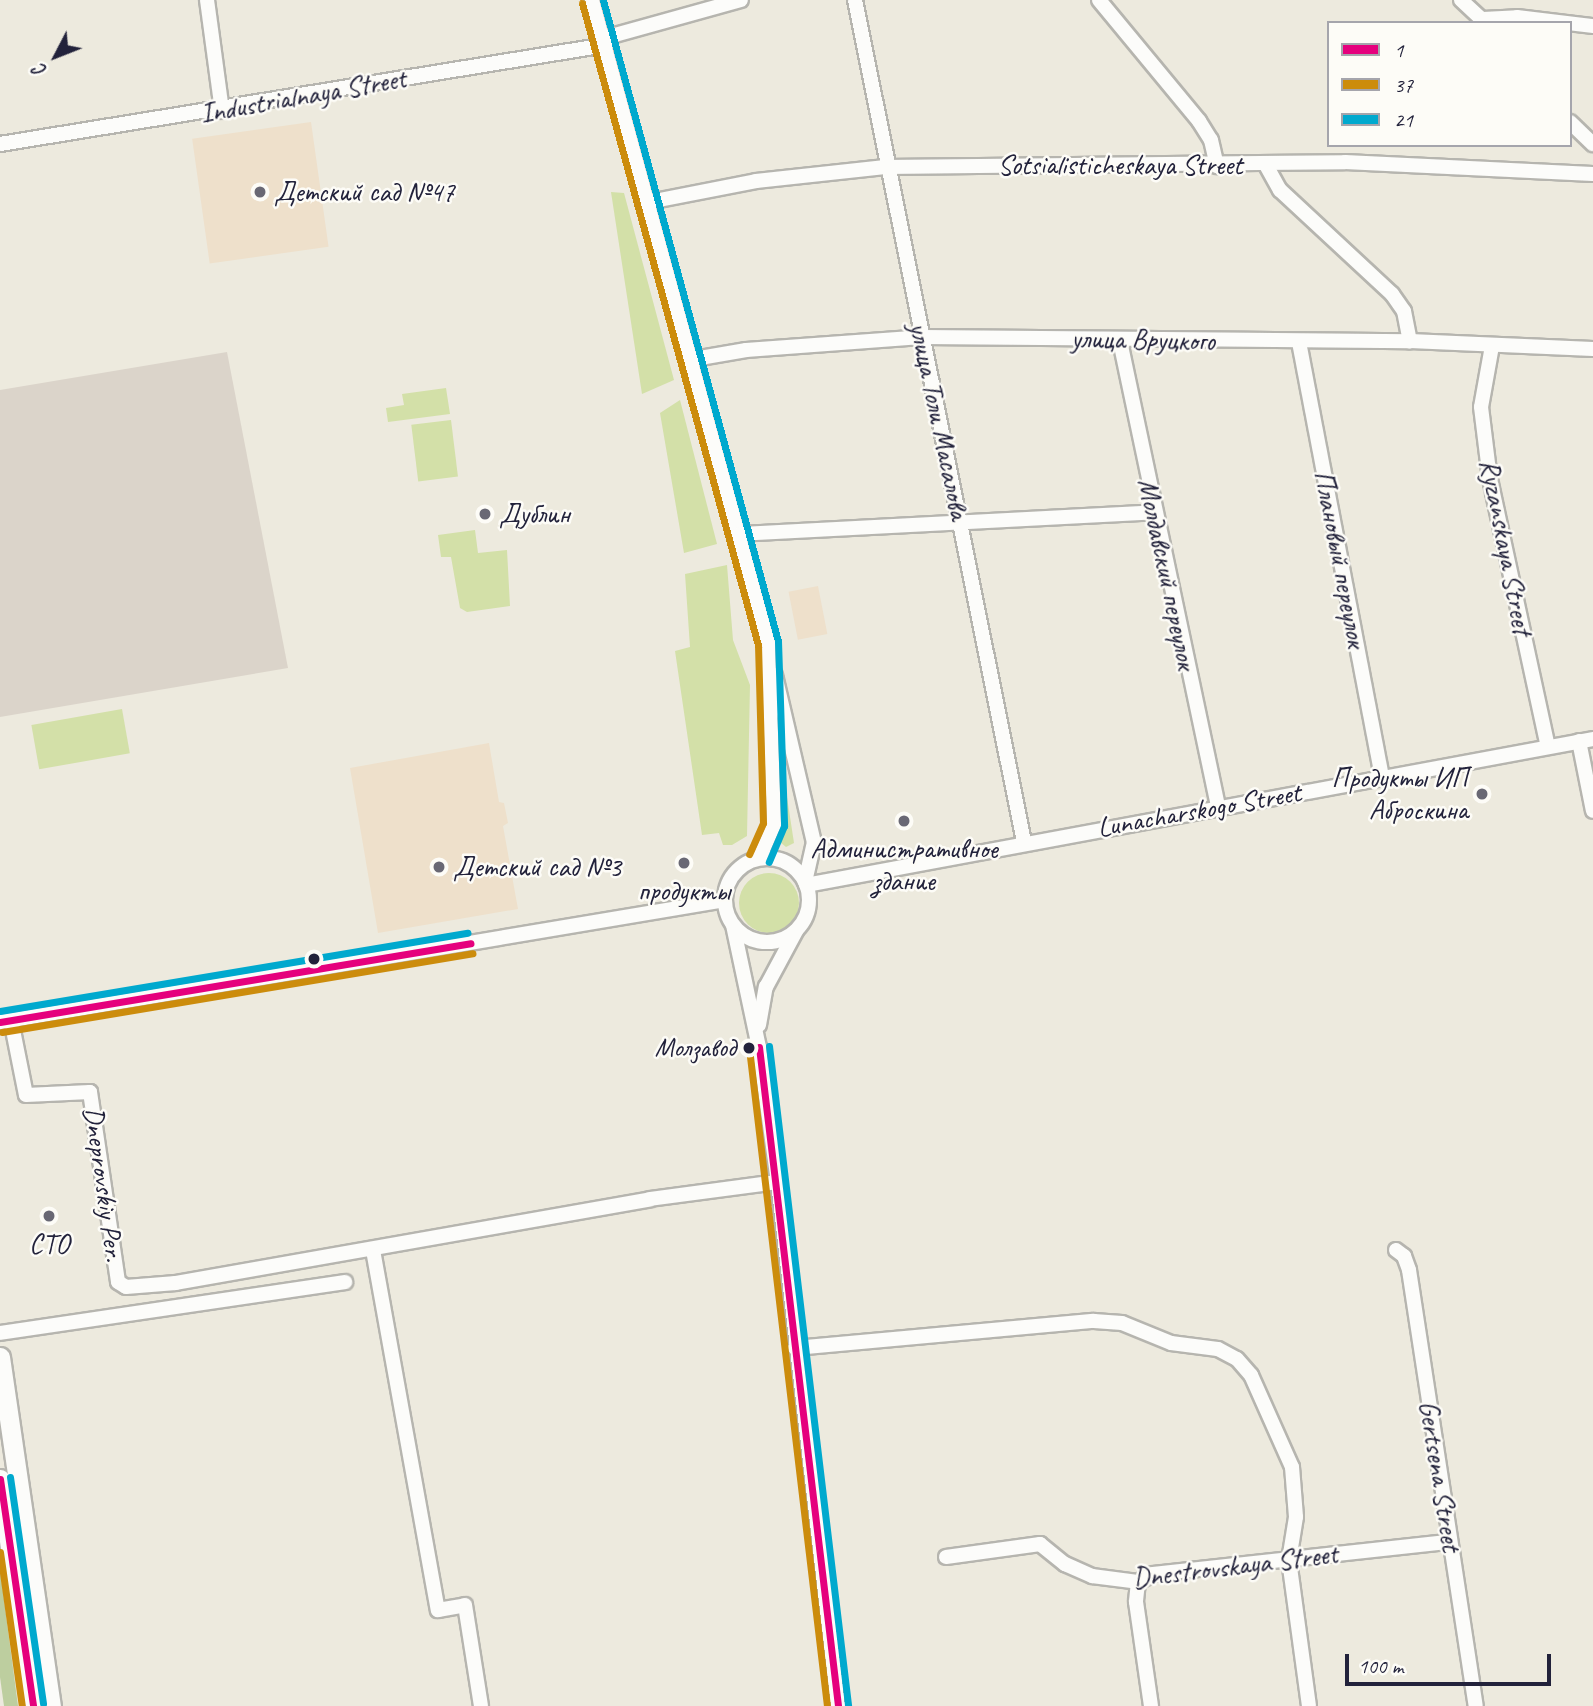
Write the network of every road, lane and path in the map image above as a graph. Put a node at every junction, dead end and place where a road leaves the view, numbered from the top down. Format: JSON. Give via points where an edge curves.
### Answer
{"nodes":[{"id":1,"x":207,"y":0,"type":"edge"},
{"id":2,"x":592,"y":0,"type":"edge"},
{"id":3,"x":741,"y":0,"type":"edge"},
{"id":4,"x":855,"y":0,"type":"edge"},
{"id":5,"x":1099,"y":0,"type":"edge"},
{"id":6,"x":1461,"y":0,"type":"edge"},
{"id":7,"x":1485,"y":21,"type":"edge"},
{"id":8,"x":1551,"y":21,"type":"edge"},
{"id":9,"x":1572,"y":24,"type":"edge"},
{"id":10,"x":1593,"y":26,"type":"edge"},
{"id":11,"x":605,"y":42,"type":"junction"},
{"id":12,"x":222,"y":111,"type":"junction"},
{"id":13,"x":1572,"y":123,"type":"edge"},
{"id":14,"x":0,"y":144,"type":"edge"},
{"id":15,"x":1593,"y":144,"type":"edge"},
{"id":16,"x":1266,"y":164,"type":"junction"},
{"id":17,"x":1217,"y":166,"type":"junction"},
{"id":18,"x":885,"y":167,"type":"junction"},
{"id":19,"x":1593,"y":174,"type":"edge"},
{"id":20,"x":649,"y":202,"type":"junction"},
{"id":21,"x":922,"y":337,"type":"junction"},
{"id":22,"x":1120,"y":341,"type":"junction"},
{"id":23,"x":1410,"y":341,"type":"junction"},
{"id":24,"x":1299,"y":342,"type":"junction"},
{"id":25,"x":1492,"y":346,"type":"junction"},
{"id":26,"x":1593,"y":349,"type":"edge"},
{"id":27,"x":694,"y":359,"type":"junction"},
{"id":28,"x":1153,"y":512,"type":"junction"},
{"id":29,"x":960,"y":522,"type":"junction"},
{"id":30,"x":739,"y":534,"type":"junction"},
{"id":31,"x":768,"y":643,"type":"junction"},
{"id":32,"x":1586,"y":740,"type":"edge"},
{"id":33,"x":1548,"y":747,"type":"junction"},
{"id":34,"x":1382,"y":777,"type":"junction"},
{"id":35,"x":1218,"y":807,"type":"junction"},
{"id":36,"x":1593,"y":811,"type":"edge"},
{"id":37,"x":1024,"y":842,"type":"junction"},
{"id":38,"x":759,"y":858,"type":"junction"},
{"id":39,"x":805,"y":884,"type":"junction"},
{"id":40,"x":725,"y":900,"type":"junction"},
{"id":41,"x":733,"y":925,"type":"junction"},
{"id":42,"x":797,"y":929,"type":"junction"},
{"id":43,"x":5,"y":1021,"type":"edge"},
{"id":44,"x":759,"y":1047,"type":"junction"},
{"id":45,"x":778,"y":1182,"type":"junction"},
{"id":46,"x":373,"y":1250,"type":"junction"},
{"id":47,"x":1396,"y":1250,"type":"dead end"},
{"id":48,"x":345,"y":1282,"type":"dead end"},
{"id":49,"x":0,"y":1333,"type":"edge"},
{"id":50,"x":795,"y":1348,"type":"junction"},
{"id":51,"x":0,"y":1356,"type":"edge"},
{"id":52,"x":0,"y":1479,"type":"edge"},
{"id":53,"x":1449,"y":1542,"type":"junction"},
{"id":54,"x":946,"y":1557,"type":"dead end"},
{"id":55,"x":1289,"y":1560,"type":"junction"},
{"id":56,"x":1138,"y":1582,"type":"junction"},
{"id":57,"x":33,"y":1706,"type":"edge"},
{"id":58,"x":51,"y":1706,"type":"edge"},
{"id":59,"x":481,"y":1706,"type":"edge"},
{"id":60,"x":838,"y":1706,"type":"edge"},
{"id":61,"x":1151,"y":1706,"type":"edge"},
{"id":62,"x":1309,"y":1706,"type":"edge"},
{"id":63,"x":1476,"y":1706,"type":"edge"}],
"edges":[{"from":1,"to":12,"type":"street"},
{"from":2,"to":11,"type":"street"},
{"from":3,"to":11,"type":"street","name":"Industrialnaya Street"},
{"from":4,"to":18,"type":"street","name":"улица Толи Масалова"},
{"from":5,"to":17,"type":"street","via":[[1199,121],[1212,140]]},
{"from":6,"to":7,"type":"street"},
{"from":7,"to":8,"type":"street","via":[[1517,17]]},
{"from":9,"to":10,"type":"street"},
{"from":11,"to":12,"type":"street","name":"Industrialnaya Street"},
{"from":11,"to":20,"type":"street"},
{"from":12,"to":14,"type":"street","name":"Industrialnaya Street"},
{"from":13,"to":15,"type":"street"},
{"from":16,"to":17,"type":"street","name":"Sotsialisticheskaya Street"},
{"from":16,"to":19,"type":"street","name":"Sotsialisticheskaya Street","via":[[1345,162]]},
{"from":16,"to":23,"type":"street","via":[[1280,190],[1392,294],[1404,311]]},
{"from":17,"to":18,"type":"street","name":"Sotsialisticheskaya Street"},
{"from":18,"to":20,"type":"street","name":"Sotsialisticheskaya Street","via":[[756,181]]},
{"from":18,"to":21,"type":"street","name":"улица Толи Масалова"},
{"from":20,"to":27,"type":"street"},
{"from":21,"to":22,"type":"street","name":"улица Вруцкого"},
{"from":21,"to":27,"type":"street","name":"улица Вруцкого","via":[[746,350]]},
{"from":21,"to":29,"type":"street","name":"улица Толи Масалова"},
{"from":22,"to":24,"type":"street","name":"улица Вруцкого"},
{"from":22,"to":28,"type":"street","name":"Молдавский переулок"},
{"from":23,"to":24,"type":"street","name":"улица Вруцкого"},
{"from":23,"to":25,"type":"street","name":"улица Вруцкого"},
{"from":24,"to":34,"type":"street","name":"Плановый переулок"},
{"from":25,"to":26,"type":"street","name":"улица Вруцкого"},
{"from":25,"to":33,"type":"street","name":"Ryzanskaya Street","via":[[1481,407],[1490,479]]},
{"from":27,"to":30,"type":"street"},
{"from":28,"to":29,"type":"street"},
{"from":28,"to":35,"type":"street","name":"Молдавский переулок"},
{"from":29,"to":30,"type":"street"},
{"from":29,"to":37,"type":"street","name":"улица Толи Масалова"},
{"from":30,"to":31,"type":"street"},
{"from":31,"to":38,"type":"street","via":[[774,825]]},
{"from":31,"to":39,"type":"street","via":[[814,842]]},
{"from":32,"to":33,"type":"street","name":"Lunacharskogo Street"},
{"from":32,"to":36,"type":"street"},
{"from":33,"to":34,"type":"street","name":"Lunacharskogo Street"},
{"from":34,"to":35,"type":"street","name":"Lunacharskogo Street"},
{"from":35,"to":37,"type":"street","name":"Lunacharskogo Street"},
{"from":37,"to":39,"type":"street","name":"Lunacharskogo Street"},
{"from":38,"to":39,"type":"street","via":[[786,862]]},
{"from":38,"to":40,"type":"street","via":[[737,869]]},
{"from":39,"to":42,"type":"street","via":[[808,908]]},
{"from":40,"to":41,"type":"street"},
{"from":40,"to":43,"type":"street"},
{"from":41,"to":42,"type":"street","via":[[741,934],[764,942]]},
{"from":41,"to":44,"type":"street"},
{"from":42,"to":44,"type":"street","via":[[766,987],[759,1013]]},
{"from":43,"to":46,"type":"street","name":"Dneprovskiy Per.","via":[[26,1095],[90,1092],[118,1282],[126,1287]]},
{"from":44,"to":45,"type":"street"},
{"from":45,"to":46,"type":"street","name":"Dneprovskiy Per.","via":[[650,1199]]},
{"from":45,"to":50,"type":"street"},
{"from":46,"to":59,"type":"street","via":[[438,1610],[465,1605]]},
{"from":47,"to":53,"type":"street","name":"Gertsena Street","via":[[1409,1270]]},
{"from":48,"to":49,"type":"street"},
{"from":50,"to":55,"type":"street","via":[[1094,1321],[1122,1323],[1179,1345],[1218,1349],[1237,1359],[1251,1375],[1292,1467],[1296,1517]]},
{"from":50,"to":60,"type":"street"},
{"from":51,"to":58,"type":"highway"},
{"from":52,"to":57,"type":"highway"},
{"from":53,"to":55,"type":"street","name":"Dnestrovskaya Street"},
{"from":53,"to":63,"type":"street","name":"Gertsena Street"},
{"from":54,"to":56,"type":"street","name":"Dnestrovskaya Street","via":[[1040,1544],[1092,1576]]},
{"from":55,"to":56,"type":"street","name":"Dnestrovskaya Street","via":[[1153,1574]]},
{"from":55,"to":62,"type":"street"},
{"from":56,"to":61,"type":"street","via":[[1136,1602]]}]}
